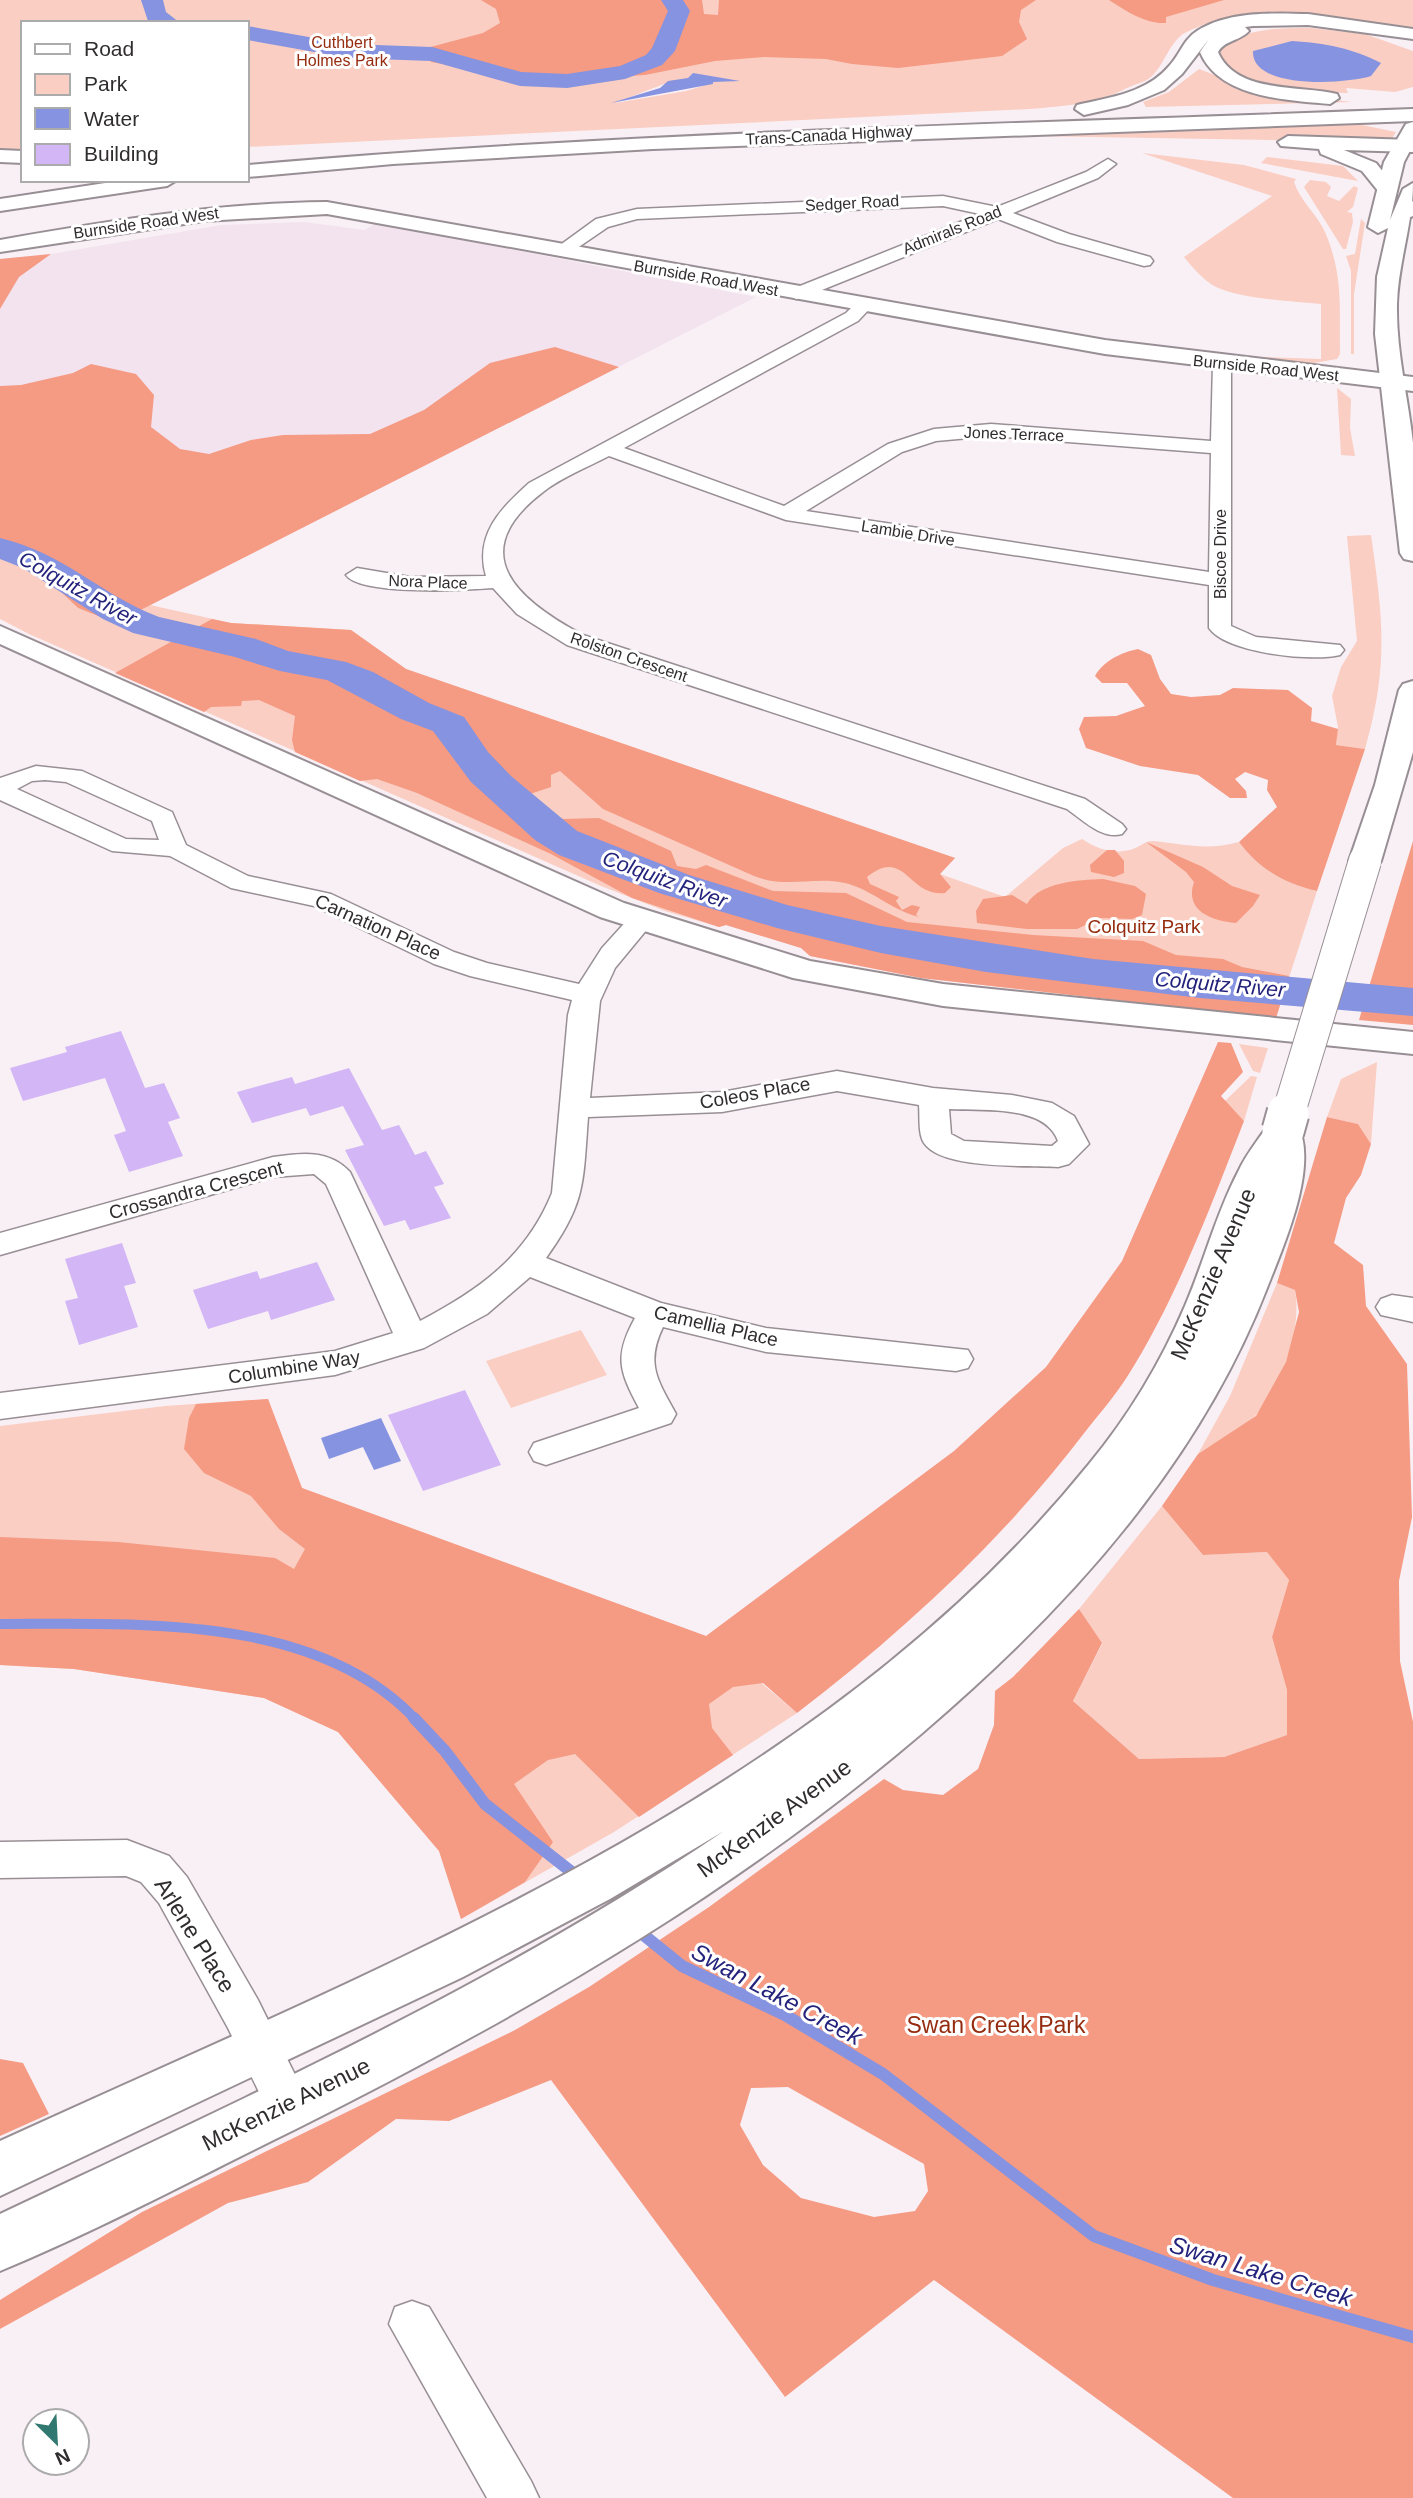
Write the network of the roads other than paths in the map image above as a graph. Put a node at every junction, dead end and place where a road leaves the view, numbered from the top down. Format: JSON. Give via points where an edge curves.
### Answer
{"nodes":[{"id":1,"x":1413,"y":34,"type":"edge"},
{"id":2,"x":1413,"y":47,"type":"edge"},
{"id":3,"x":1413,"y":98,"type":"edge"},
{"id":4,"x":1413,"y":106,"type":"edge"},
{"id":5,"x":1413,"y":114,"type":"edge"},
{"id":6,"x":897,"y":125,"type":"junction"},
{"id":7,"x":1410,"y":137,"type":"edge"},
{"id":8,"x":751,"y":138,"type":"junction"},
{"id":9,"x":1240,"y":141,"type":"dead end"},
{"id":10,"x":253,"y":153,"type":"edge"},
{"id":11,"x":0,"y":156,"type":"edge"},
{"id":12,"x":21,"y":157,"type":"edge"},
{"id":13,"x":1108,"y":164,"type":"dead end"},
{"id":14,"x":248,"y":171,"type":"edge"},
{"id":15,"x":154,"y":182,"type":"edge"},
{"id":16,"x":1386,"y":188,"type":"junction"},
{"id":17,"x":1413,"y":189,"type":"edge"},
{"id":18,"x":0,"y":205,"type":"edge"},
{"id":19,"x":1408,"y":211,"type":"edge"},
{"id":20,"x":995,"y":212,"type":"junction"},
{"id":21,"x":0,"y":246,"type":"edge"},
{"id":22,"x":1390,"y":247,"type":"junction"},
{"id":23,"x":561,"y":251,"type":"junction"},
{"id":24,"x":1144,"y":261,"type":"dead end"},
{"id":25,"x":796,"y":294,"type":"junction"},
{"id":26,"x":864,"y":305,"type":"junction"},
{"id":27,"x":1222,"y":363,"type":"junction"},
{"id":28,"x":1401,"y":383,"type":"edge"},
{"id":29,"x":607,"y":448,"type":"junction"},
{"id":30,"x":1220,"y":448,"type":"junction"},
{"id":31,"x":786,"y":514,"type":"junction"},
{"id":32,"x":1413,"y":553,"type":"edge"},
{"id":33,"x":358,"y":575,"type":"dead end"},
{"id":34,"x":1220,"y":580,"type":"junction"},
{"id":35,"x":498,"y":581,"type":"junction"},
{"id":36,"x":0,"y":634,"type":"edge"},
{"id":37,"x":1332,"y":650,"type":"dead end"},
{"id":38,"x":1413,"y":690,"type":"edge"},
{"id":39,"x":1113,"y":830,"type":"dead end"},
{"id":40,"x":175,"y":849,"type":"junction"},
{"id":41,"x":640,"y":922,"type":"junction"},
{"id":42,"x":586,"y":994,"type":"junction"},
{"id":43,"x":1413,"y":1043,"type":"edge"},
{"id":44,"x":933,"y":1098,"type":"dead end"},
{"id":45,"x":576,"y":1108,"type":"junction"},
{"id":46,"x":1283,"y":1131,"type":"junction"},
{"id":47,"x":0,"y":1244,"type":"edge"},
{"id":48,"x":526,"y":1264,"type":"junction"},
{"id":49,"x":654,"y":1313,"type":"junction"},
{"id":50,"x":412,"y":1339,"type":"junction"},
{"id":51,"x":956,"y":1359,"type":"dead end"},
{"id":52,"x":0,"y":1406,"type":"edge"},
{"id":53,"x":546,"y":1452,"type":"dead end"},
{"id":54,"x":0,"y":1860,"type":"edge"},
{"id":55,"x":260,"y":2048,"type":"junction"},
{"id":56,"x":287,"y":2104,"type":"junction"},
{"id":57,"x":0,"y":2169,"type":"edge"},
{"id":58,"x":0,"y":2243,"type":"edge"},
{"id":59,"x":412,"y":2324,"type":"dead end"},
{"id":60,"x":514,"y":2498,"type":"edge"}],
"edges":[{"from":1,"to":6,"type":"main road","via":[[1313,20],[1238,24],[1195,41],[1176,70],[1144,94],[1062,112]]},
{"from":2,"to":3,"type":"main road","via":[[1344,28],[1281,26],[1226,36],[1209,52],[1223,73],[1278,92],[1348,99]]},
{"from":4,"to":6,"type":"main road","name":"Trans-Canada Highway"},
{"from":5,"to":8,"type":"main road","name":"Trans-Canada Highway"},
{"from":6,"to":10,"type":"main road","name":"Trans-Canada Highway"},
{"from":7,"to":16,"type":"main road"},
{"from":7,"to":16,"type":"main road","via":[[1274,142],[1348,156],[1378,175]]},
{"from":8,"to":9,"type":"main road"},
{"from":8,"to":14,"type":"main road","name":"Trans-Canada Highway","via":[[444,154]]},
{"from":11,"to":12,"type":"main road"},
{"from":13,"to":20,"type":"street","name":"Admirals Road","via":[[1092,175]]},
{"from":15,"to":18,"type":"main road"},
{"from":16,"to":22,"type":"main road","via":[[1377,231]]},
{"from":17,"to":19,"type":"main road"},
{"from":19,"to":22,"type":"main road"},
{"from":20,"to":23,"type":"street","name":"Sedger Road","via":[[967,204],[919,200],[659,212],[602,223]]},
{"from":20,"to":24,"type":"street","name":"Sedger Road"},
{"from":20,"to":25,"type":"street","name":"Admirals Road"},
{"from":21,"to":23,"type":"main road","name":"Burnside Road West","via":[[152,221],[279,208],[366,213]]},
{"from":22,"to":28,"type":"main road","via":[[1386,289]]},
{"from":23,"to":25,"type":"main road","name":"Burnside Road West"},
{"from":25,"to":26,"type":"main road","name":"Burnside Road West"},
{"from":26,"to":27,"type":"main road","name":"Burnside Road West"},
{"from":26,"to":29,"type":"street","via":[[852,317]]},
{"from":27,"to":28,"type":"main road","name":"Burnside Road West"},
{"from":27,"to":30,"type":"street","name":"Biscoe Drive"},
{"from":28,"to":32,"type":"main road","via":[[1398,424]]},
{"from":29,"to":31,"type":"street","name":"Lambie Drive"},
{"from":29,"to":35,"type":"street","via":[[536,486],[503,518],[492,549]]},
{"from":30,"to":31,"type":"street","name":"Jones Terrace","via":[[991,430],[934,435],[895,448]]},
{"from":30,"to":34,"type":"street","name":"Biscoe Drive"},
{"from":31,"to":34,"type":"street","name":"Lambie Drive"},
{"from":33,"to":35,"type":"street","name":"Nora Place","via":[[392,584]]},
{"from":34,"to":37,"type":"street","name":"Biscoe Drive","via":[[1220,628],[1228,636],[1244,642]]},
{"from":35,"to":39,"type":"street","name":"Rolston Crescent","via":[[531,616],[575,640],[1076,804]]},
{"from":36,"to":41,"type":"main road"},
{"from":38,"to":46,"type":"main road","name":"McKenzie Avenue","bridge":true,"via":[[1390,785]]},
{"from":40,"to":40,"type":"street","name":"Carnation Place","via":[[163,817],[73,776],[58,772],[25,775],[3,787],[3,792],[121,846]]},
{"from":40,"to":42,"type":"street","name":"Carnation Place","via":[[240,882],[322,900],[444,958]]},
{"from":41,"to":42,"type":"street","name":"Columbine Way","via":[[605,960]]},
{"from":41,"to":43,"type":"main road","via":[[804,971],[943,995]]},
{"from":42,"to":45,"type":"street","name":"Columbine Way"},
{"from":44,"to":45,"type":"street","name":"Coleos Place","via":[[837,1081],[722,1102]]},
{"from":45,"to":48,"type":"street","name":"Columbine Way","via":[[567,1193],[555,1223]]},
{"from":46,"to":55,"type":"main road","name":"McKenzie Avenue","via":[[1256,1170],[1185,1350],[1126,1446],[1050,1539],[930,1654],[865,1709],[745,1793],[639,1856]]},
{"from":46,"to":56,"type":"main road","name":"McKenzie Avenue","via":[[1285,1179],[1250,1282],[1189,1408],[1126,1499],[1030,1607],[940,1691],[829,1781],[678,1887],[512,1989]]},
{"from":47,"to":50,"type":"street","name":"Crossandra Crescent","via":[[273,1167],[318,1163],[332,1168],[339,1179]]},
{"from":48,"to":49,"type":"street","name":"Camellia Place"},
{"from":48,"to":50,"type":"street","name":"Columbine Way","via":[[476,1306]]},
{"from":49,"to":51,"type":"street","name":"Camellia Place","via":[[766,1340]]},
{"from":49,"to":53,"type":"street","via":[[638,1340],[635,1357],[637,1373],[659,1414]]},
{"from":50,"to":52,"type":"street","name":"Columbine Way","via":[[335,1363]]},
{"from":54,"to":55,"type":"street","name":"Arlene Place","via":[[127,1858],[155,1869],[173,1890]]},
{"from":55,"to":56,"type":"street","name":"Arlene Place"},
{"from":55,"to":57,"type":"main road","name":"McKenzie Avenue"},
{"from":56,"to":58,"type":"main road","name":"McKenzie Avenue"},
{"from":59,"to":60,"type":"street"}]}
